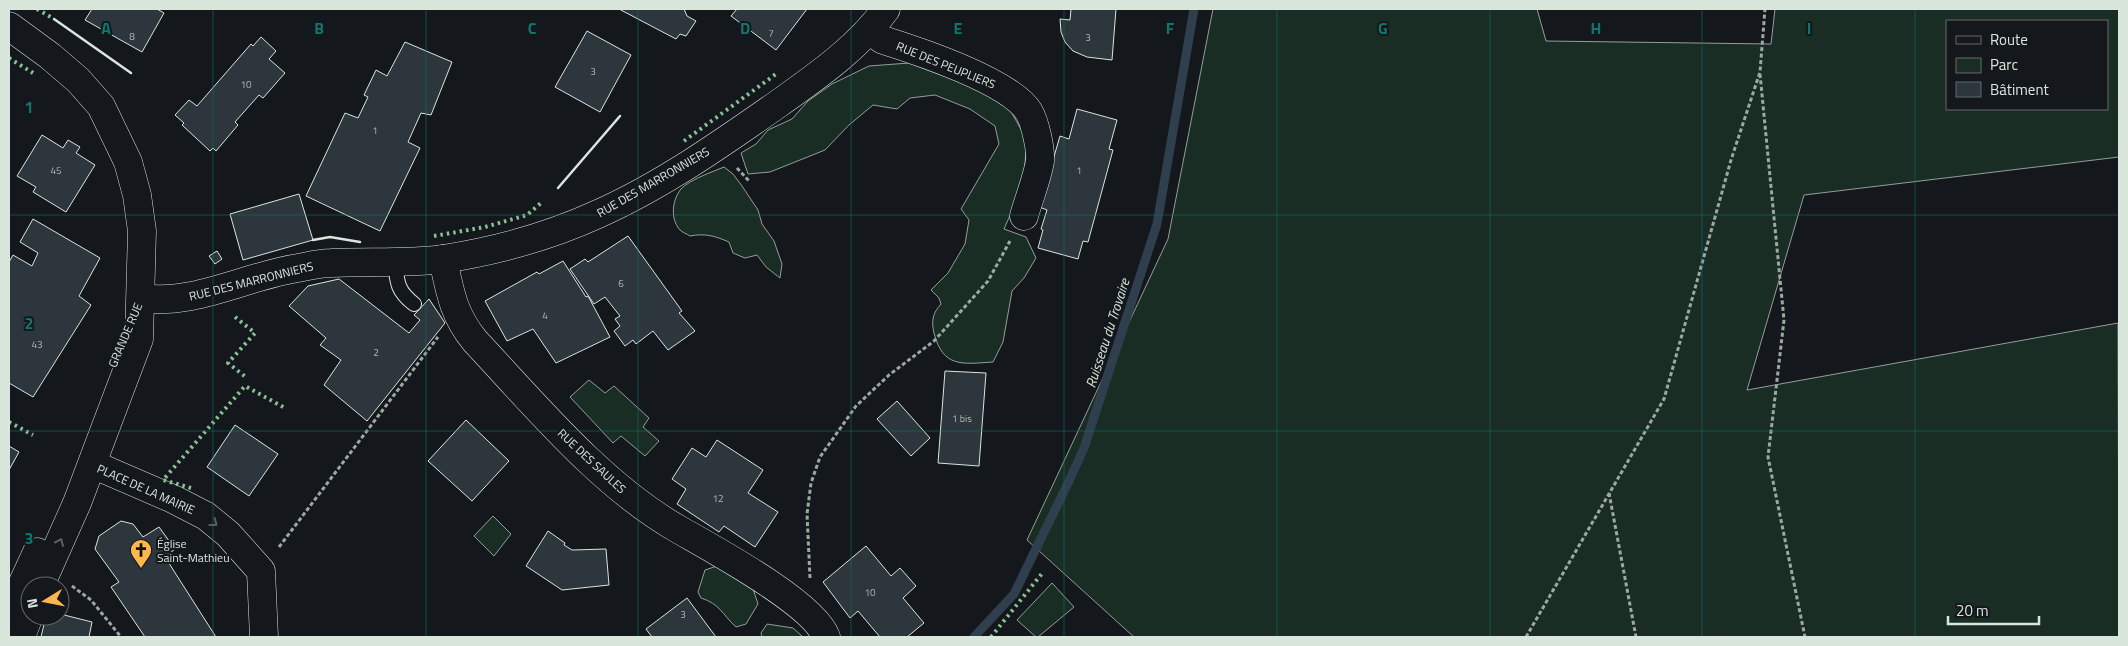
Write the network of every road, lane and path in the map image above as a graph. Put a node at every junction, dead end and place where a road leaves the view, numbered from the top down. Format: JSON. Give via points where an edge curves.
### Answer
{"nodes":[{"id":1,"x":886,"y":9,"type":"edge"},
{"id":2,"x":1765,"y":9,"type":"edge"},
{"id":3,"x":9,"y":26,"type":"edge"},
{"id":4,"x":870,"y":31,"type":"junction"},
{"id":5,"x":1760,"y":72,"type":"junction"},
{"id":6,"x":1024,"y":216,"type":"joint"},
{"id":7,"x":443,"y":259,"type":"junction"},
{"id":8,"x":395,"y":262,"type":"junction"},
{"id":9,"x":141,"y":298,"type":"junction"},
{"id":10,"x":414,"y":304,"type":"dead end"},
{"id":11,"x":462,"y":324,"type":"junction"},
{"id":12,"x":92,"y":464,"type":"junction"},
{"id":13,"x":1609,"y":492,"type":"junction"},
{"id":14,"x":261,"y":571,"type":"junction"},
{"id":15,"x":44,"y":576,"type":"edge"},
{"id":16,"x":70,"y":585,"type":"dead end"},
{"id":17,"x":803,"y":607,"type":"junction"},
{"id":18,"x":9,"y":613,"type":"edge"},
{"id":19,"x":121,"y":637,"type":"edge"},
{"id":20,"x":264,"y":637,"type":"edge"},
{"id":21,"x":826,"y":637,"type":"edge"},
{"id":22,"x":1526,"y":637,"type":"edge"},
{"id":23,"x":1636,"y":637,"type":"edge"},
{"id":24,"x":1805,"y":637,"type":"edge"}],
"edges":[{"from":1,"to":4,"type":"street","name":"RUE DES MARRONNIERS"},
{"from":2,"to":5,"type":"path"},
{"from":3,"to":9,"type":"street","name":"GRANDE RUE","via":[[78,80],[100,106],[113,130],[128,162],[137,195],[142,231]]},
{"from":4,"to":6,"type":"street","name":"RUE DES PEUPLIERS","via":[[883,40],[989,80],[1029,112],[1040,160]]},
{"from":4,"to":7,"type":"street","name":"RUE DES MARRONNIERS","via":[[818,74],[738,132],[631,197],[555,231]]},
{"from":5,"to":13,"type":"path","via":[[1664,399]]},
{"from":5,"to":24,"type":"path","via":[[1784,320],[1768,457]]},
{"from":6,"to":17,"type":"path","via":[[988,281],[934,341],[856,406],[820,457],[811,483],[807,514],[811,585]]},
{"from":7,"to":8,"type":"street","name":"RUE DES MARRONNIERS"},
{"from":7,"to":11,"type":"street","name":"RUE DES SAULES"},
{"from":8,"to":9,"type":"street","name":"RUE DES MARRONNIERS","via":[[328,263],[287,270],[194,295],[159,301]]},
{"from":8,"to":10,"type":"lane","via":[[396,282],[403,295]]},
{"from":9,"to":12,"type":"street","via":[[139,339]]},
{"from":9,"to":18,"type":"street","name":"GRANDE RUE","via":[[130,318],[73,467]]},
{"from":11,"to":14,"type":"path","via":[[445,328]]},
{"from":11,"to":17,"type":"street","name":"RUE DES SAULES","via":[[564,436],[640,505],[712,546]]},
{"from":12,"to":14,"type":"street","name":"PLACE DE LA MAIRIE","one_way":true,"via":[[206,516],[228,534]]},
{"from":15,"to":12,"type":"street","one_way":true},
{"from":13,"to":22,"type":"path"},
{"from":13,"to":23,"type":"path"},
{"from":14,"to":20,"type":"street"},
{"from":16,"to":19,"type":"path","via":[[91,600]]},
{"from":17,"to":21,"type":"street","name":"RUE DES SAULES"}]}
